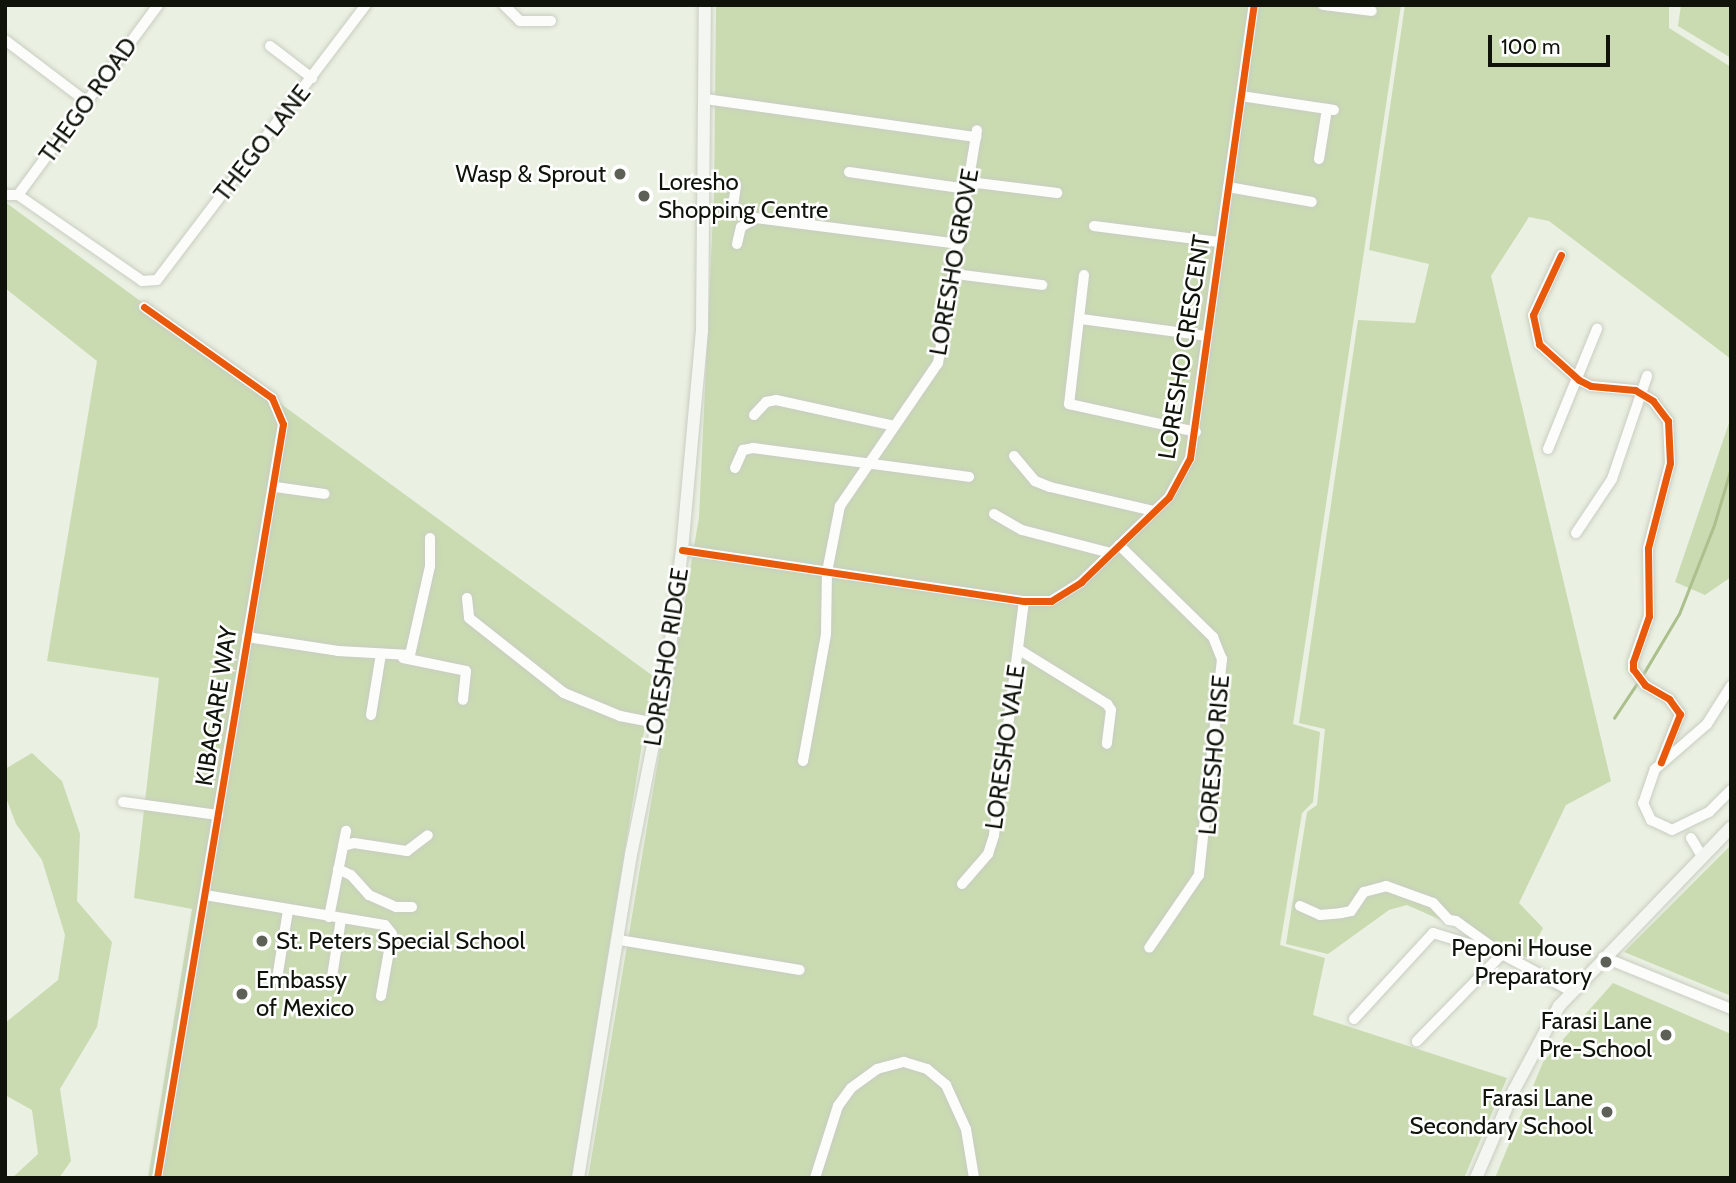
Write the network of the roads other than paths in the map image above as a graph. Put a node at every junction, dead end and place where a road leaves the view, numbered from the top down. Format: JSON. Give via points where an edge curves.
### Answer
{"nodes":[{"id":1,"x":158,"y":5,"type":"edge"},
{"id":2,"x":366,"y":5,"type":"edge"},
{"id":3,"x":504,"y":5,"type":"edge"},
{"id":4,"x":705,"y":5,"type":"edge"},
{"id":5,"x":1254,"y":5,"type":"edge"},
{"id":6,"x":1323,"y":5,"type":"edge"},
{"id":7,"x":1372,"y":11,"type":"dead end"},
{"id":8,"x":551,"y":21,"type":"dead end"},
{"id":9,"x":5,"y":40,"type":"edge"},
{"id":10,"x":270,"y":46,"type":"dead end"},
{"id":11,"x":312,"y":78,"type":"junction"},
{"id":12,"x":1241,"y":96,"type":"junction"},
{"id":13,"x":705,"y":99,"type":"junction"},
{"id":14,"x":87,"y":102,"type":"junction"},
{"id":15,"x":1320,"y":159,"type":"dead end"},
{"id":16,"x":849,"y":173,"type":"dead end"},
{"id":17,"x":736,"y":185,"type":"dead end"},
{"id":18,"x":968,"y":185,"type":"junction"},
{"id":19,"x":1228,"y":187,"type":"junction"},
{"id":20,"x":1057,"y":193,"type":"dead end"},
{"id":21,"x":5,"y":195,"type":"edge"},
{"id":22,"x":18,"y":195,"type":"junction"},
{"id":23,"x":1312,"y":202,"type":"dead end"},
{"id":24,"x":749,"y":220,"type":"junction"},
{"id":25,"x":1094,"y":226,"type":"dead end"},
{"id":26,"x":1219,"y":242,"type":"junction"},
{"id":27,"x":737,"y":244,"type":"dead end"},
{"id":28,"x":958,"y":244,"type":"junction"},
{"id":29,"x":1561,"y":255,"type":"dead end"},
{"id":30,"x":955,"y":274,"type":"junction"},
{"id":31,"x":1084,"y":275,"type":"dead end"},
{"id":32,"x":1042,"y":285,"type":"dead end"},
{"id":33,"x":144,"y":307,"type":"dead end"},
{"id":34,"x":1081,"y":318,"type":"junction"},
{"id":35,"x":1597,"y":329,"type":"dead end"},
{"id":36,"x":1206,"y":336,"type":"junction"},
{"id":37,"x":1647,"y":376,"type":"dead end"},
{"id":38,"x":1579,"y":380,"type":"junction"},
{"id":39,"x":1643,"y":396,"type":"junction"},
{"id":40,"x":754,"y":415,"type":"dead end"},
{"id":41,"x":894,"y":426,"type":"junction"},
{"id":42,"x":1196,"y":432,"type":"junction"},
{"id":43,"x":1548,"y":449,"type":"dead end"},
{"id":44,"x":1014,"y":456,"type":"dead end"},
{"id":45,"x":870,"y":465,"type":"junction"},
{"id":46,"x":735,"y":468,"type":"dead end"},
{"id":47,"x":969,"y":477,"type":"dead end"},
{"id":48,"x":275,"y":487,"type":"junction"},
{"id":49,"x":325,"y":494,"type":"dead end"},
{"id":50,"x":1154,"y":511,"type":"junction"},
{"id":51,"x":994,"y":514,"type":"dead end"},
{"id":52,"x":1576,"y":533,"type":"dead end"},
{"id":53,"x":430,"y":538,"type":"dead end"},
{"id":54,"x":1114,"y":549,"type":"junction"},
{"id":55,"x":682,"y":550,"type":"junction"},
{"id":56,"x":827,"y":572,"type":"junction"},
{"id":57,"x":467,"y":598,"type":"dead end"},
{"id":58,"x":1024,"y":601,"type":"junction"},
{"id":59,"x":247,"y":637,"type":"junction"},
{"id":60,"x":1018,"y":649,"type":"junction"},
{"id":61,"x":381,"y":654,"type":"junction"},
{"id":62,"x":402,"y":658,"type":"junction"},
{"id":63,"x":1731,"y":686,"type":"edge"},
{"id":64,"x":463,"y":700,"type":"dead end"},
{"id":65,"x":371,"y":715,"type":"dead end"},
{"id":66,"x":656,"y":723,"type":"junction"},
{"id":67,"x":1107,"y":744,"type":"dead end"},
{"id":68,"x":803,"y":761,"type":"dead end"},
{"id":69,"x":1661,"y":762,"type":"junction"},
{"id":70,"x":1731,"y":790,"type":"edge"},
{"id":71,"x":123,"y":802,"type":"dead end"},
{"id":72,"x":218,"y":815,"type":"junction"},
{"id":73,"x":1731,"y":827,"type":"edge"},
{"id":74,"x":346,"y":831,"type":"dead end"},
{"id":75,"x":1687,"y":832,"type":"junction"},
{"id":76,"x":428,"y":835,"type":"dead end"},
{"id":77,"x":343,"y":846,"type":"junction"},
{"id":78,"x":1702,"y":856,"type":"junction"},
{"id":79,"x":338,"y":869,"type":"junction"},
{"id":80,"x":962,"y":884,"type":"dead end"},
{"id":81,"x":205,"y":895,"type":"junction"},
{"id":82,"x":1300,"y":906,"type":"dead end"},
{"id":83,"x":412,"y":907,"type":"dead end"},
{"id":84,"x":289,"y":910,"type":"junction"},
{"id":85,"x":329,"y":917,"type":"junction"},
{"id":86,"x":341,"y":919,"type":"junction"},
{"id":87,"x":619,"y":940,"type":"junction"},
{"id":88,"x":1149,"y":948,"type":"dead end"},
{"id":89,"x":1502,"y":954,"type":"junction"},
{"id":90,"x":1603,"y":957,"type":"junction"},
{"id":91,"x":800,"y":970,"type":"dead end"},
{"id":92,"x":331,"y":977,"type":"dead end"},
{"id":93,"x":277,"y":979,"type":"dead end"},
{"id":94,"x":1571,"y":991,"type":"junction"},
{"id":95,"x":381,"y":996,"type":"dead end"},
{"id":96,"x":1731,"y":1009,"type":"edge"},
{"id":97,"x":1354,"y":1019,"type":"dead end"},
{"id":98,"x":1417,"y":1041,"type":"dead end"},
{"id":99,"x":157,"y":1178,"type":"edge"},
{"id":100,"x":578,"y":1178,"type":"edge"},
{"id":101,"x":814,"y":1178,"type":"edge"},
{"id":102,"x":974,"y":1178,"type":"edge"},
{"id":103,"x":1476,"y":1178,"type":"edge"}],
"edges":[{"from":1,"to":14,"type":"street","name":"THEGO ROAD"},
{"from":2,"to":11,"type":"street","name":"THEGO LANE"},
{"from":3,"to":8,"type":"street","via":[[520,21]]},
{"from":4,"to":13,"type":"main road","name":"LORESHO RIDGE"},
{"from":5,"to":12,"type":"street","name":"LORESHO CRESCENT"},
{"from":6,"to":7,"type":"street"},
{"from":9,"to":14,"type":"street"},
{"from":10,"to":11,"type":"street"},
{"from":11,"to":22,"type":"street","name":"THEGO LANE","via":[[157,280],[142,281]]},
{"from":12,"to":15,"type":"street","via":[[1330,109]]},
{"from":12,"to":19,"type":"street","name":"LORESHO CRESCENT"},
{"from":13,"to":18,"type":"street","name":"LORESHO GROVE","via":[[976,134]]},
{"from":13,"to":55,"type":"main road","name":"LORESHO RIDGE","via":[[702,331]]},
{"from":14,"to":22,"type":"street","name":"THEGO ROAD"},
{"from":16,"to":18,"type":"street"},
{"from":17,"to":24,"type":"street","via":[[733,206]]},
{"from":18,"to":20,"type":"street"},
{"from":18,"to":28,"type":"street","name":"LORESHO GROVE"},
{"from":19,"to":23,"type":"street"},
{"from":19,"to":26,"type":"street","name":"LORESHO CRESCENT"},
{"from":21,"to":22,"type":"street"},
{"from":24,"to":27,"type":"street","via":[[741,228]]},
{"from":24,"to":28,"type":"street"},
{"from":25,"to":26,"type":"street"},
{"from":26,"to":36,"type":"street","name":"LORESHO CRESCENT"},
{"from":28,"to":30,"type":"street","name":"LORESHO GROVE"},
{"from":29,"to":38,"type":"street","via":[[1533,315],[1533,326],[1539,344]]},
{"from":30,"to":32,"type":"street"},
{"from":30,"to":41,"type":"street","name":"LORESHO GROVE","via":[[938,363]]},
{"from":31,"to":34,"type":"street"},
{"from":33,"to":48,"type":"street","name":"KIBAGARE WAY","via":[[278,405],[283,432]]},
{"from":34,"to":36,"type":"street"},
{"from":34,"to":42,"type":"street","via":[[1069,404]]},
{"from":35,"to":38,"type":"street"},
{"from":36,"to":42,"type":"street","name":"LORESHO CRESCENT"},
{"from":37,"to":39,"type":"street"},
{"from":38,"to":39,"type":"street","via":[[1591,386],[1629,388]]},
{"from":38,"to":43,"type":"street"},
{"from":39,"to":52,"type":"street","via":[[1612,478]]},
{"from":39,"to":69,"type":"street","via":[[1668,421],[1670,463],[1647,548],[1649,616],[1633,669],[1679,714]]},
{"from":40,"to":41,"type":"street","via":[[766,402],[776,400]]},
{"from":41,"to":45,"type":"street","name":"LORESHO GROVE"},
{"from":42,"to":50,"type":"street","name":"LORESHO CRESCENT","via":[[1182,480]]},
{"from":44,"to":50,"type":"street","via":[[1035,481],[1050,487]]},
{"from":45,"to":46,"type":"street","via":[[753,448],[743,450]]},
{"from":45,"to":47,"type":"street"},
{"from":45,"to":56,"type":"street","name":"LORESHO GROVE","via":[[844,496]]},
{"from":48,"to":49,"type":"street"},
{"from":48,"to":59,"type":"street","name":"KIBAGARE WAY"},
{"from":50,"to":54,"type":"street","name":"LORESHO CRESCENT"},
{"from":51,"to":54,"type":"street","via":[[1022,530]]},
{"from":53,"to":62,"type":"street","via":[[430,566],[414,649]]},
{"from":54,"to":58,"type":"street","name":"LORESHO CRESCENT","via":[[1062,596],[1051,601]]},
{"from":54,"to":88,"type":"street","name":"LORESHO RISE","via":[[1213,637],[1222,659],[1199,875]]},
{"from":55,"to":56,"type":"street","name":"LORESHO CRESCENT"},
{"from":55,"to":66,"type":"main road","name":"LORESHO RIDGE"},
{"from":56,"to":58,"type":"street","name":"LORESHO CRESCENT"},
{"from":56,"to":68,"type":"street","name":"LORESHO GROVE","via":[[826,634]]},
{"from":57,"to":66,"type":"street","via":[[469,618],[564,693],[620,716]]},
{"from":58,"to":60,"type":"street","name":"LORESHO VALE"},
{"from":59,"to":61,"type":"street"},
{"from":59,"to":72,"type":"street","name":"KIBAGARE WAY"},
{"from":60,"to":67,"type":"street","via":[[1107,704],[1111,710]]},
{"from":60,"to":80,"type":"street","name":"LORESHO VALE","via":[[991,847]]},
{"from":61,"to":62,"type":"street"},
{"from":61,"to":65,"type":"street"},
{"from":62,"to":64,"type":"street","via":[[466,671]]},
{"from":63,"to":69,"type":"street","via":[[1707,724]]},
{"from":66,"to":87,"type":"main road","name":"LORESHO RIDGE"},
{"from":69,"to":75,"type":"street","via":[[1643,793],[1645,811],[1661,826]]},
{"from":70,"to":75,"type":"street"},
{"from":71,"to":72,"type":"street"},
{"from":72,"to":81,"type":"street","name":"KIBAGARE WAY"},
{"from":73,"to":78,"type":"main road"},
{"from":74,"to":77,"type":"street"},
{"from":75,"to":78,"type":"street"},
{"from":76,"to":77,"type":"street","via":[[407,852],[354,843]]},
{"from":77,"to":79,"type":"street"},
{"from":78,"to":90,"type":"main road"},
{"from":79,"to":83,"type":"street","via":[[351,875],[369,895]]},
{"from":79,"to":85,"type":"street"},
{"from":81,"to":84,"type":"street"},
{"from":81,"to":99,"type":"street","name":"KIBAGARE WAY"},
{"from":82,"to":89,"type":"street","via":[[1320,915],[1350,911],[1364,892],[1386,886],[1433,903],[1449,920],[1456,920]]},
{"from":84,"to":85,"type":"street"},
{"from":84,"to":93,"type":"street"},
{"from":85,"to":86,"type":"street"},
{"from":86,"to":92,"type":"street"},
{"from":86,"to":95,"type":"street","via":[[391,930]]},
{"from":87,"to":91,"type":"street"},
{"from":87,"to":100,"type":"main road","name":"LORESHO RIDGE"},
{"from":89,"to":94,"type":"street"},
{"from":89,"to":97,"type":"street","via":[[1433,933]]},
{"from":89,"to":98,"type":"street"},
{"from":90,"to":94,"type":"main road"},
{"from":90,"to":96,"type":"street"},
{"from":94,"to":103,"type":"main road","via":[[1545,1029]]},
{"from":101,"to":102,"type":"street","via":[[838,1106],[851,1088],[877,1069],[904,1062],[928,1069],[946,1085],[966,1129]]}]}
